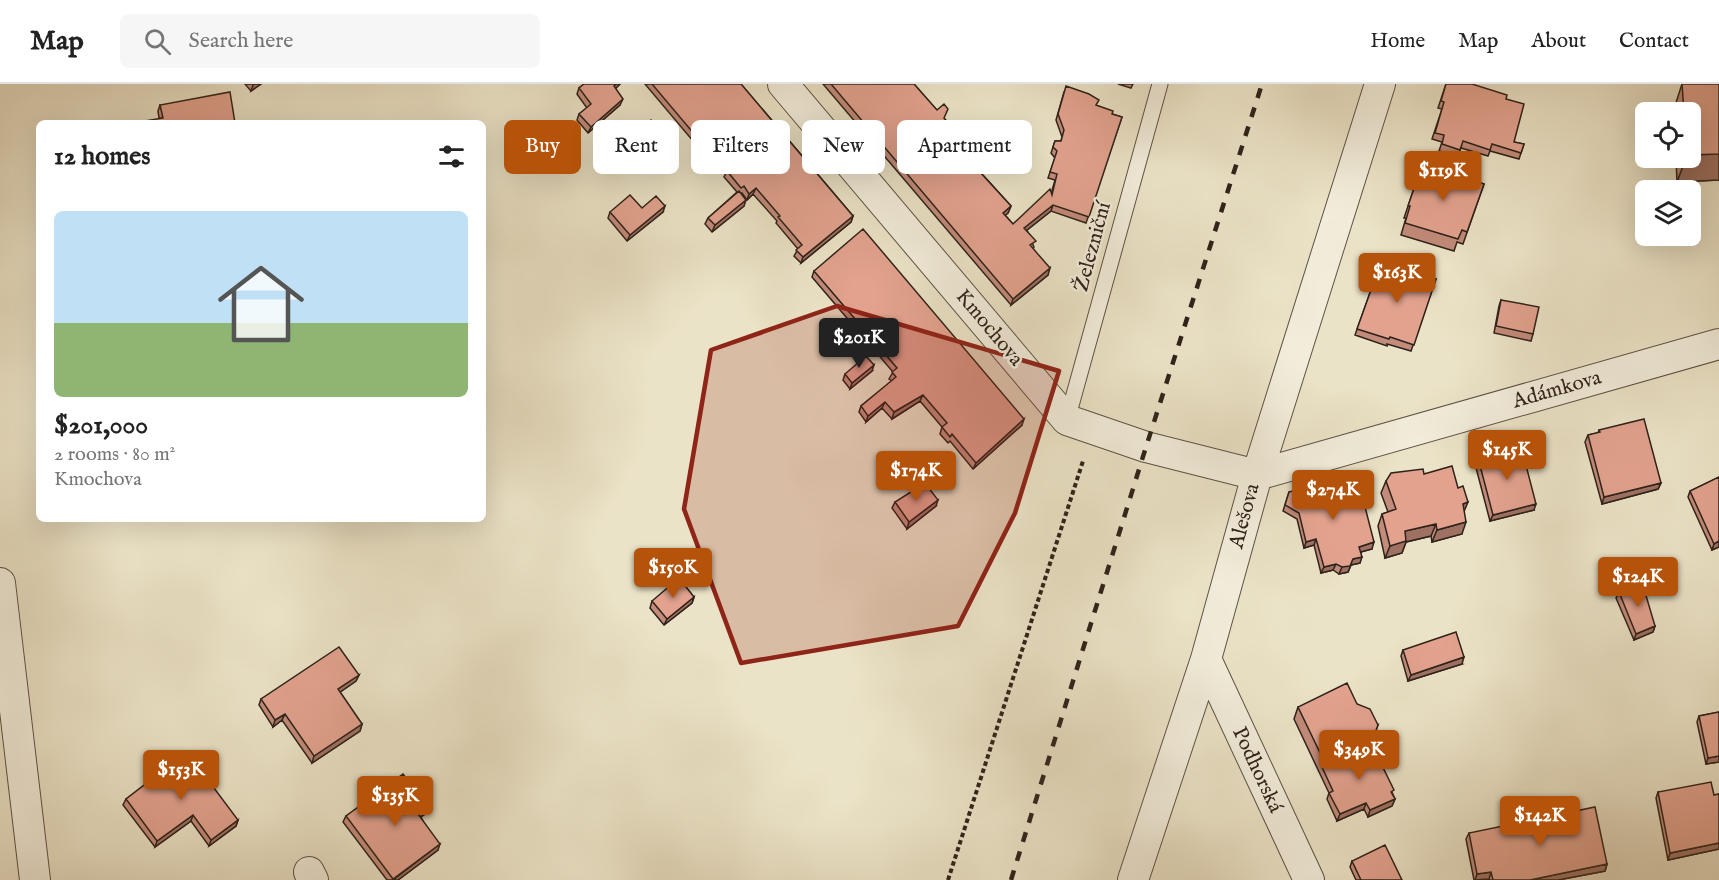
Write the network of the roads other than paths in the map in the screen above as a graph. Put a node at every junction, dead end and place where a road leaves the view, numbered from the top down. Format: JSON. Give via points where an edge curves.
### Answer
{"nodes":[{"id":1,"x":783,"y":84,"type":"edge"},
{"id":2,"x":1160,"y":84,"type":"edge"},
{"id":3,"x":1380,"y":84,"type":"edge"},
{"id":4,"x":1719,"y":344,"type":"edge"},
{"id":5,"x":1080,"y":425,"type":"junction"},
{"id":6,"x":1257,"y":475,"type":"junction"},
{"id":7,"x":0,"y":583,"type":"edge"},
{"id":8,"x":0,"y":588,"type":"edge"},
{"id":9,"x":1206,"y":659,"type":"junction"},
{"id":10,"x":36,"y":880,"type":"edge"},
{"id":11,"x":1133,"y":880,"type":"edge"},
{"id":12,"x":1309,"y":880,"type":"edge"}],
"edges":[{"from":1,"to":5,"type":"street","name":"Kmochova"},
{"from":2,"to":5,"type":"lane","name":"Železniční"},
{"from":3,"to":6,"type":"street","name":"Alešova"},
{"from":4,"to":6,"type":"street","name":"Adámkova"},
{"from":5,"to":6,"type":"street","via":[[1146,447]]},
{"from":6,"to":9,"type":"street","name":"Alešova"},
{"from":7,"to":8,"type":"street"},
{"from":8,"to":10,"type":"street"},
{"from":9,"to":11,"type":"street","name":"Alešova"},
{"from":9,"to":12,"type":"street","name":"Podhorská"}]}
